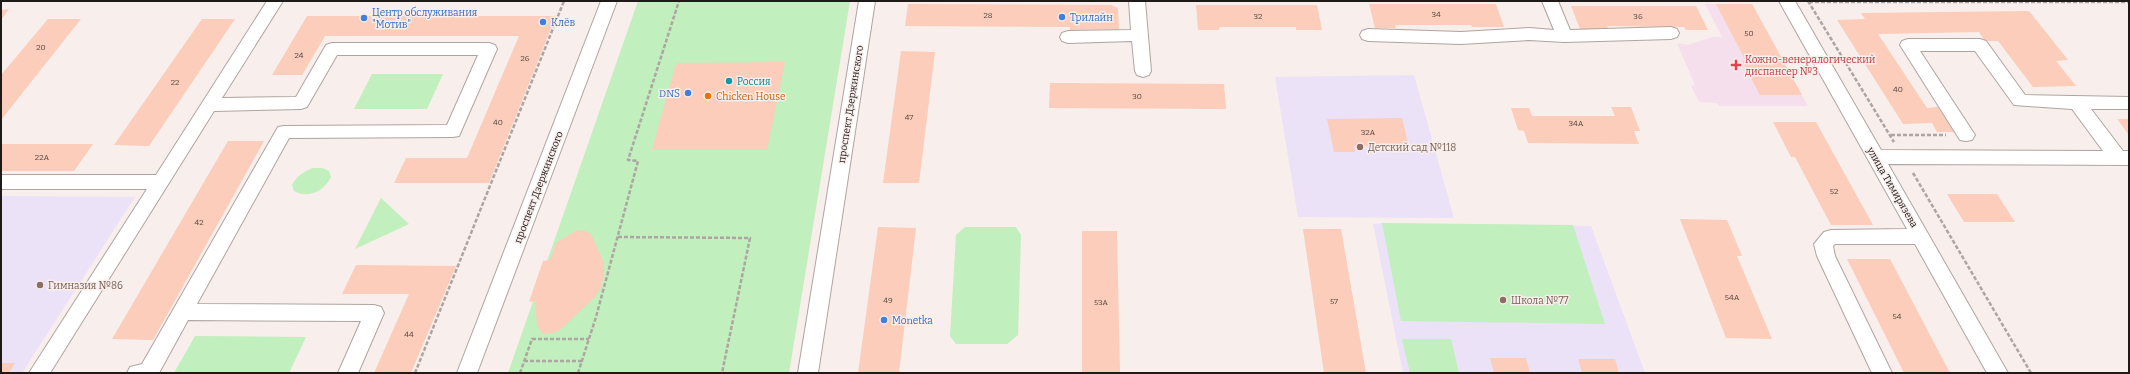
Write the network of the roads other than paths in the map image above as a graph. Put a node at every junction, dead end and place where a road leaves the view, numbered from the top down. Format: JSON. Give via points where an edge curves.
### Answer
{"nodes":[{"id":1,"x":275,"y":1,"type":"edge"},
{"id":2,"x":609,"y":1,"type":"edge"},
{"id":3,"x":867,"y":1,"type":"edge"},
{"id":4,"x":1137,"y":1,"type":"edge"},
{"id":5,"x":1550,"y":1,"type":"edge"},
{"id":6,"x":1787,"y":1,"type":"edge"},
{"id":7,"x":1672,"y":32,"type":"dead end"},
{"id":8,"x":1139,"y":35,"type":"junction"},
{"id":9,"x":1368,"y":35,"type":"dead end"},
{"id":10,"x":1564,"y":36,"type":"junction"},
{"id":11,"x":1068,"y":37,"type":"dead end"},
{"id":12,"x":1143,"y":71,"type":"dead end"},
{"id":13,"x":2077,"y":103,"type":"junction"},
{"id":14,"x":2129,"y":103,"type":"edge"},
{"id":15,"x":209,"y":105,"type":"junction"},
{"id":16,"x":1966,"y":135,"type":"road end"},
{"id":17,"x":1876,"y":157,"type":"junction"},
{"id":18,"x":2123,"y":158,"type":"edge"},
{"id":19,"x":1,"y":182,"type":"edge"},
{"id":20,"x":161,"y":182,"type":"junction"},
{"id":21,"x":1921,"y":236,"type":"junction"},
{"id":22,"x":182,"y":312,"type":"junction"},
{"id":23,"x":39,"y":373,"type":"edge"},
{"id":24,"x":137,"y":373,"type":"edge"},
{"id":25,"x":148,"y":373,"type":"edge"},
{"id":26,"x":348,"y":373,"type":"edge"},
{"id":27,"x":467,"y":373,"type":"edge"},
{"id":28,"x":808,"y":373,"type":"edge"},
{"id":29,"x":1882,"y":373,"type":"edge"},
{"id":30,"x":1998,"y":373,"type":"edge"}],
"edges":[{"from":1,"to":15,"type":"street"},
{"from":2,"to":27,"type":"street","name":"проспект Дзержинского"},
{"from":3,"to":28,"type":"street","name":"проспект Дзержинского"},
{"from":4,"to":8,"type":"street"},
{"from":5,"to":10,"type":"street"},
{"from":6,"to":17,"type":"street","name":"улица Тимирязева"},
{"from":7,"to":10,"type":"street"},
{"from":8,"to":11,"type":"street"},
{"from":8,"to":12,"type":"street"},
{"from":9,"to":10,"type":"street","via":[[1462,38],[1529,34]]},
{"from":13,"to":14,"type":"street"},
{"from":13,"to":16,"type":"street","via":[[2020,101],[1980,45],[1908,45]]},
{"from":13,"to":18,"type":"street"},
{"from":15,"to":20,"type":"street"},
{"from":15,"to":22,"type":"street","via":[[301,103],[332,49],[489,49],[454,131],[284,132]]},
{"from":17,"to":18,"type":"street"},
{"from":17,"to":21,"type":"street","name":"улица Тимирязева"},
{"from":19,"to":20,"type":"street"},
{"from":20,"to":23,"type":"street"},
{"from":21,"to":29,"type":"street","via":[[1831,237],[1823,244],[1826,256]]},
{"from":21,"to":30,"type":"street","name":"улица Тимирязева"},
{"from":22,"to":25,"type":"street"},
{"from":22,"to":26,"type":"street","via":[[374,313]]},
{"from":24,"to":25,"type":"street"}]}
